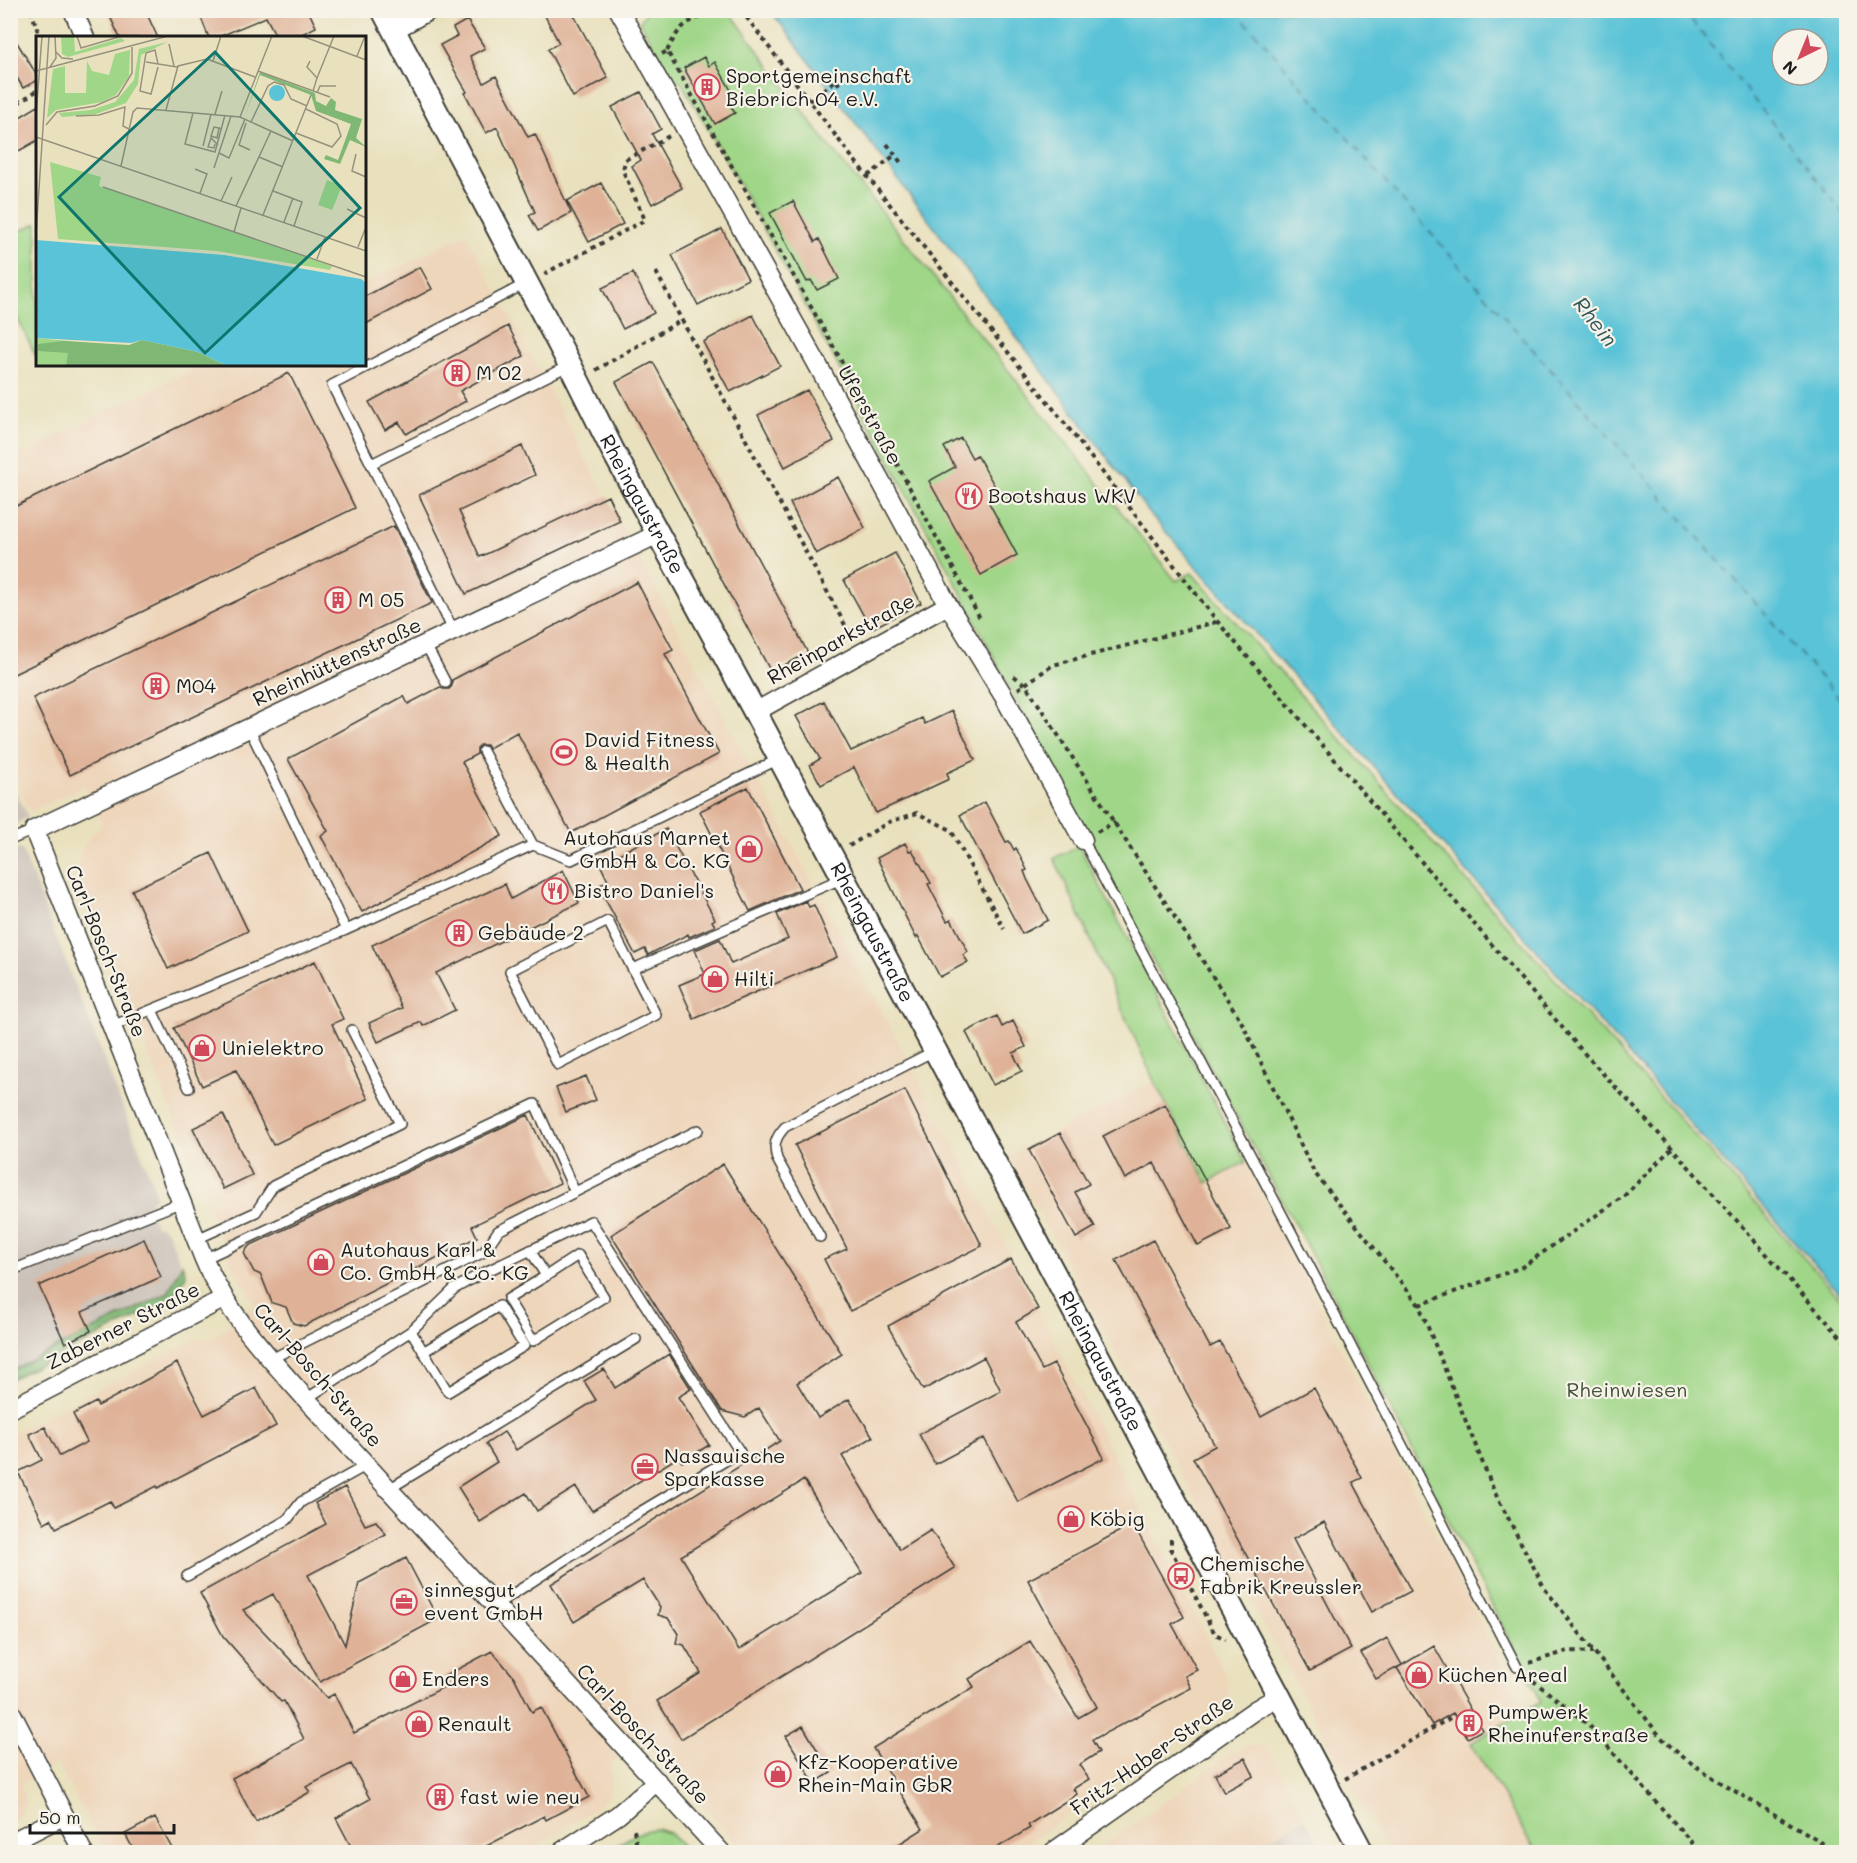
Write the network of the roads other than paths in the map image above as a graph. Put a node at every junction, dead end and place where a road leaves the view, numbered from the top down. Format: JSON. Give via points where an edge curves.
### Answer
{"nodes":[{"id":1,"x":73,"y":10,"type":"edge"},
{"id":2,"x":430,"y":10,"type":"edge"},
{"id":3,"x":619,"y":10,"type":"edge"},
{"id":4,"x":388,"y":20,"type":"edge"},
{"id":5,"x":84,"y":36,"type":"edge"},
{"id":6,"x":537,"y":278,"type":"junction"},
{"id":7,"x":570,"y":365,"type":"junction"},
{"id":8,"x":371,"y":464,"type":"junction"},
{"id":9,"x":658,"y":534,"type":"junction"},
{"id":10,"x":948,"y":605,"type":"junction"},
{"id":11,"x":454,"y":632,"type":"junction"},
{"id":12,"x":426,"y":645,"type":"junction"},
{"id":13,"x":446,"y":683,"type":"dead end"},
{"id":14,"x":755,"y":712,"type":"junction"},
{"id":15,"x":249,"y":728,"type":"junction"},
{"id":16,"x":483,"y":751,"type":"dead end"},
{"id":17,"x":780,"y":759,"type":"junction"},
{"id":18,"x":34,"y":830,"type":"junction"},
{"id":19,"x":10,"y":840,"type":"edge"},
{"id":20,"x":1083,"y":840,"type":"joint"},
{"id":21,"x":533,"y":845,"type":"junction"},
{"id":22,"x":843,"y":878,"type":"junction"},
{"id":23,"x":346,"y":930,"type":"junction"},
{"id":24,"x":633,"y":969,"type":"junction"},
{"id":25,"x":152,"y":1010,"type":"junction"},
{"id":26,"x":112,"y":1026,"type":"junction"},
{"id":27,"x":352,"y":1030,"type":"dead end"},
{"id":28,"x":935,"y":1051,"type":"junction"},
{"id":29,"x":189,"y":1088,"type":"dead end"},
{"id":30,"x":698,"y":1130,"type":"dead end"},
{"id":31,"x":575,"y":1192,"type":"junction"},
{"id":32,"x":182,"y":1202,"type":"junction"},
{"id":33,"x":819,"y":1237,"type":"dead end"},
{"id":34,"x":196,"y":1239,"type":"junction"},
{"id":35,"x":530,"y":1250,"type":"junction"},
{"id":36,"x":204,"y":1259,"type":"junction"},
{"id":37,"x":10,"y":1272,"type":"edge"},
{"id":38,"x":546,"y":1276,"type":"junction"},
{"id":39,"x":223,"y":1299,"type":"junction"},
{"id":40,"x":411,"y":1331,"type":"junction"},
{"id":41,"x":636,"y":1339,"type":"dead end"},
{"id":42,"x":423,"y":1352,"type":"junction"},
{"id":43,"x":271,"y":1359,"type":"junction"},
{"id":44,"x":306,"y":1399,"type":"junction"},
{"id":45,"x":10,"y":1409,"type":"edge"},
{"id":46,"x":367,"y":1465,"type":"junction"},
{"id":47,"x":389,"y":1489,"type":"junction"},
{"id":48,"x":187,"y":1576,"type":"dead end"},
{"id":49,"x":496,"y":1605,"type":"junction"},
{"id":50,"x":1517,"y":1667,"type":"road end"},
{"id":51,"x":1279,"y":1696,"type":"junction"},
{"id":52,"x":10,"y":1710,"type":"edge"},
{"id":53,"x":657,"y":1781,"type":"junction"},
{"id":54,"x":63,"y":1816,"type":"junction"},
{"id":55,"x":10,"y":1843,"type":"edge"},
{"id":56,"x":83,"y":1852,"type":"edge"},
{"id":57,"x":561,"y":1852,"type":"edge"},
{"id":58,"x":722,"y":1852,"type":"edge"},
{"id":59,"x":1053,"y":1852,"type":"edge"},
{"id":60,"x":1362,"y":1852,"type":"edge"}],
"edges":[{"from":1,"to":5,"type":"street"},
{"from":2,"to":4,"type":"street"},
{"from":3,"to":10,"type":"street","name":"Uferstraße"},
{"from":4,"to":6,"type":"street","name":"Rheingaustraße"},
{"from":6,"to":7,"type":"street","name":"Rheingaustraße"},
{"from":6,"to":8,"type":"lane","via":[[332,385]]},
{"from":7,"to":8,"type":"lane"},
{"from":7,"to":9,"type":"street","name":"Rheingaustraße"},
{"from":8,"to":11,"type":"lane"},
{"from":9,"to":11,"type":"street","name":"Rheinhüttenstraße"},
{"from":9,"to":14,"type":"street","name":"Rheingaustraße"},
{"from":10,"to":14,"type":"street","name":"Rheinparkstraße"},
{"from":10,"to":20,"type":"street","name":"Uferstraße"},
{"from":11,"to":12,"type":"street","name":"Rheinhüttenstraße"},
{"from":12,"to":13,"type":"lane"},
{"from":12,"to":15,"type":"street","name":"Rheinhüttenstraße"},
{"from":14,"to":17,"type":"street","name":"Rheingaustraße"},
{"from":15,"to":18,"type":"street","name":"Rheinhüttenstraße"},
{"from":15,"to":23,"type":"lane"},
{"from":16,"to":21,"type":"lane"},
{"from":17,"to":21,"type":"lane","via":[[571,860]]},
{"from":17,"to":22,"type":"street","name":"Rheingaustraße"},
{"from":18,"to":19,"type":"lane"},
{"from":18,"to":26,"type":"street","name":"Carl-Bosch-Straße"},
{"from":20,"to":50,"type":"lane"},
{"from":21,"to":23,"type":"lane"},
{"from":22,"to":24,"type":"lane"},
{"from":22,"to":28,"type":"street","name":"Rheingaustraße"},
{"from":23,"to":25,"type":"lane"},
{"from":24,"to":24,"type":"lane","via":[[656,1015],[558,1065],[510,971],[608,921]]},
{"from":25,"to":26,"type":"lane"},
{"from":25,"to":29,"type":"lane"},
{"from":26,"to":32,"type":"street","name":"Carl-Bosch-Straße"},
{"from":27,"to":34,"type":"lane","via":[[400,1124],[273,1186],[256,1212]]},
{"from":28,"to":33,"type":"lane","via":[[785,1127],[777,1136],[777,1159]]},
{"from":28,"to":51,"type":"street","name":"Rheingaustraße"},
{"from":30,"to":31,"type":"lane"},
{"from":31,"to":36,"type":"lane","via":[[535,1104]]},
{"from":31,"to":43,"type":"lane","via":[[498,1231],[484,1252]]},
{"from":32,"to":34,"type":"street","name":"Carl-Bosch-Straße"},
{"from":32,"to":37,"type":"lane"},
{"from":34,"to":36,"type":"street","name":"Carl-Bosch-Straße"},
{"from":35,"to":38,"type":"lane"},
{"from":35,"to":40,"type":"lane","via":[[454,1289]]},
{"from":35,"to":49,"type":"lane","via":[[591,1221],[740,1452]]},
{"from":36,"to":39,"type":"street","name":"Carl-Bosch-Straße"},
{"from":38,"to":38,"type":"lane","via":[[508,1299],[533,1341],[604,1297],[578,1255]]},
{"from":39,"to":43,"type":"street","name":"Carl-Bosch-Straße"},
{"from":39,"to":45,"type":"street","name":"Zaberner Straße"},
{"from":40,"to":42,"type":"lane"},
{"from":40,"to":44,"type":"lane"},
{"from":41,"to":47,"type":"lane"},
{"from":42,"to":42,"type":"lane","via":[[448,1392],[524,1346],[499,1306]]},
{"from":43,"to":44,"type":"street","name":"Carl-Bosch-Straße"},
{"from":44,"to":46,"type":"street","name":"Carl-Bosch-Straße"},
{"from":46,"to":47,"type":"street","name":"Carl-Bosch-Straße"},
{"from":46,"to":48,"type":"lane","via":[[302,1502],[287,1520]]},
{"from":47,"to":49,"type":"street","name":"Carl-Bosch-Straße"},
{"from":49,"to":53,"type":"street","name":"Carl-Bosch-Straße"},
{"from":51,"to":59,"type":"street","name":"Fritz-Haber-Straße"},
{"from":51,"to":60,"type":"street","name":"Rheingaustraße"},
{"from":52,"to":54,"type":"street"},
{"from":53,"to":57,"type":"street","via":[[618,1815]]},
{"from":53,"to":58,"type":"street","name":"Carl-Bosch-Straße"},
{"from":54,"to":55,"type":"street"},
{"from":54,"to":56,"type":"street"}]}
